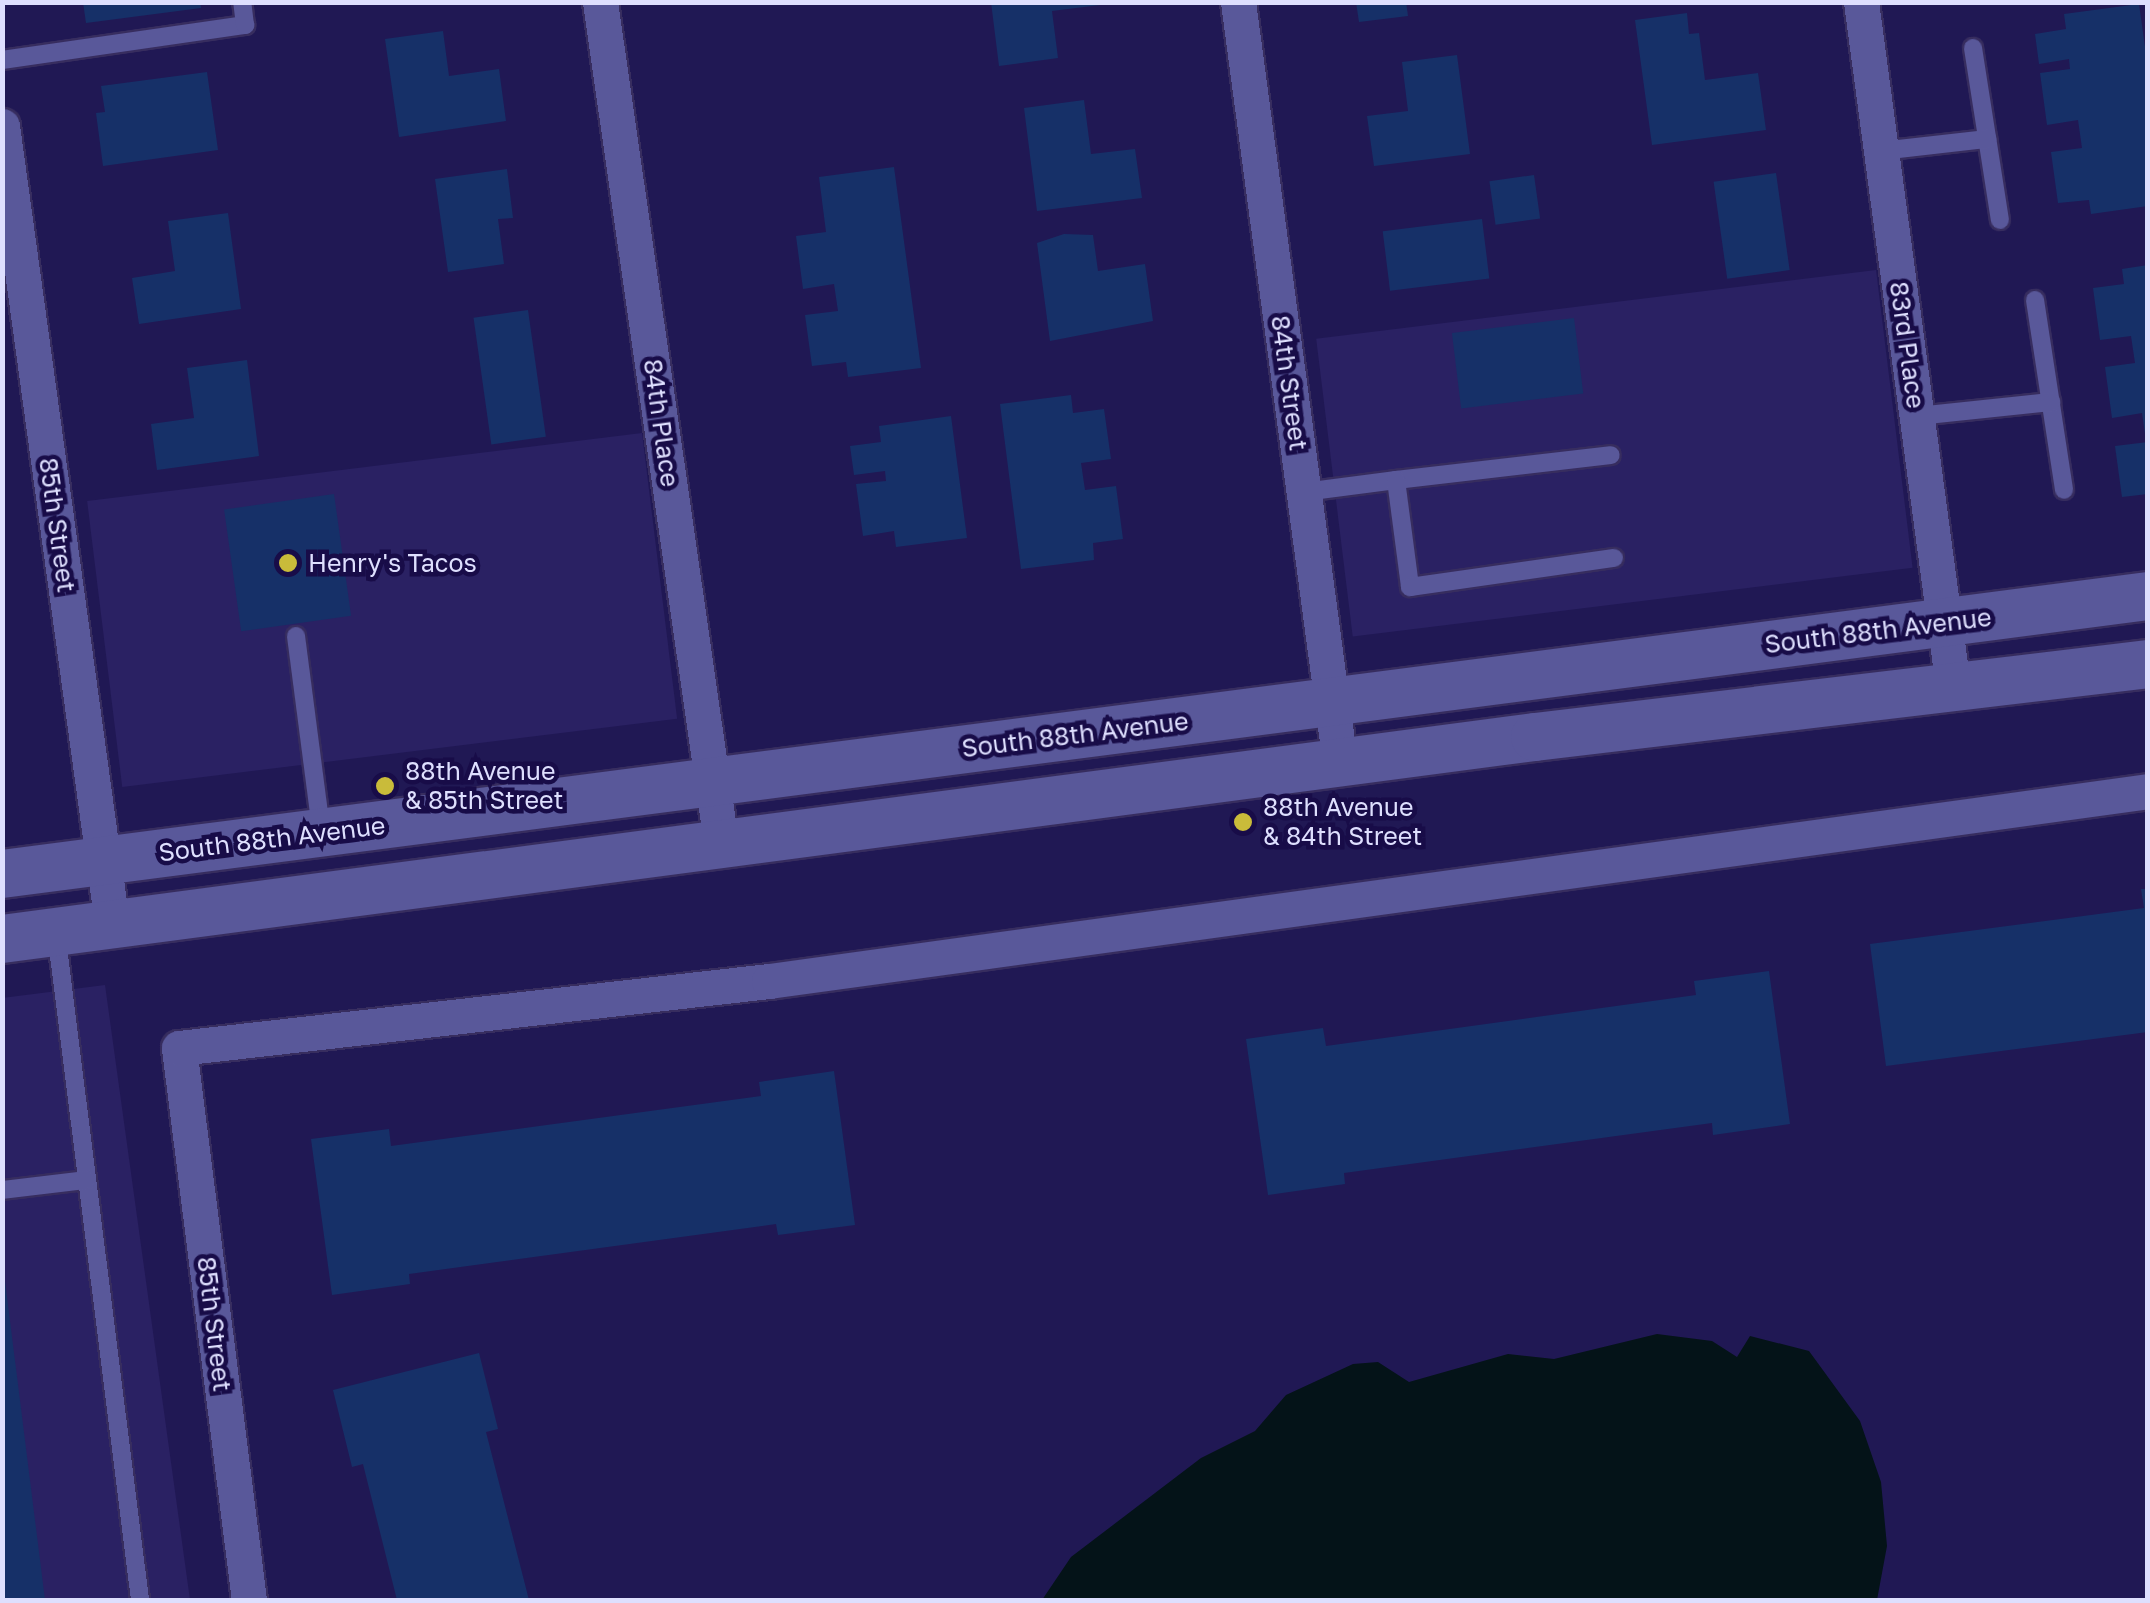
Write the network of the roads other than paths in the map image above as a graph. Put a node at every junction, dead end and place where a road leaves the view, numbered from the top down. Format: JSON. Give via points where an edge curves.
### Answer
{"nodes":[{"id":1,"x":242,"y":2,"type":"edge"},
{"id":2,"x":600,"y":2,"type":"edge"},
{"id":3,"x":1238,"y":2,"type":"edge"},
{"id":4,"x":1860,"y":2,"type":"edge"},
{"id":5,"x":1973,"y":48,"type":"dead end"},
{"id":6,"x":2,"y":60,"type":"edge"},
{"id":7,"x":2,"y":126,"type":"edge"},
{"id":8,"x":1987,"y":139,"type":"junction"},
{"id":9,"x":1881,"y":151,"type":"junction"},
{"id":10,"x":2000,"y":220,"type":"dead end"},
{"id":11,"x":2036,"y":300,"type":"dead end"},
{"id":12,"x":2051,"y":402,"type":"junction"},
{"id":13,"x":1917,"y":416,"type":"junction"},
{"id":14,"x":1611,"y":455,"type":"dead end"},
{"id":15,"x":1396,"y":480,"type":"junction"},
{"id":16,"x":2064,"y":490,"type":"dead end"},
{"id":17,"x":1304,"y":492,"type":"junction"},
{"id":18,"x":1614,"y":558,"type":"dead end"},
{"id":19,"x":2148,"y":596,"type":"edge"},
{"id":20,"x":1944,"y":622,"type":"junction"},
{"id":21,"x":296,"y":636,"type":"dead end"},
{"id":22,"x":2148,"y":664,"type":"edge"},
{"id":23,"x":1953,"y":687,"type":"junction"},
{"id":24,"x":1332,"y":702,"type":"junction"},
{"id":25,"x":1340,"y":763,"type":"junction"},
{"id":26,"x":712,"y":782,"type":"junction"},
{"id":27,"x":2148,"y":791,"type":"edge"},
{"id":28,"x":321,"y":833,"type":"junction"},
{"id":29,"x":721,"y":843,"type":"junction"},
{"id":30,"x":103,"y":861,"type":"junction"},
{"id":31,"x":2,"y":874,"type":"edge"},
{"id":32,"x":112,"y":924,"type":"junction"},
{"id":33,"x":56,"y":932,"type":"junction"},
{"id":34,"x":2,"y":939,"type":"edge"},
{"id":35,"x":86,"y":1180,"type":"junction"},
{"id":36,"x":2,"y":1190,"type":"edge"},
{"id":37,"x":140,"y":1600,"type":"edge"},
{"id":38,"x":249,"y":1600,"type":"edge"}],
"edges":[{"from":1,"to":6,"type":"lane","via":[[245,26]]},
{"from":2,"to":26,"type":"street","name":"84th Place"},
{"from":3,"to":17,"type":"street","name":"84th Street"},
{"from":4,"to":9,"type":"street","name":"83rd Place"},
{"from":5,"to":8,"type":"lane"},
{"from":7,"to":30,"type":"street","name":"85th Street"},
{"from":8,"to":9,"type":"lane"},
{"from":8,"to":10,"type":"lane"},
{"from":9,"to":13,"type":"street","name":"83rd Place"},
{"from":11,"to":12,"type":"lane"},
{"from":12,"to":13,"type":"lane"},
{"from":12,"to":16,"type":"lane"},
{"from":13,"to":20,"type":"street","name":"83rd Place"},
{"from":14,"to":15,"type":"lane"},
{"from":15,"to":17,"type":"lane"},
{"from":15,"to":18,"type":"lane","via":[[1410,587]]},
{"from":17,"to":24,"type":"street","name":"84th Street"},
{"from":19,"to":20,"type":"street","name":"South 88th Avenue"},
{"from":20,"to":23,"type":"street","name":"83rd Place"},
{"from":20,"to":24,"type":"street","name":"South 88th Avenue"},
{"from":21,"to":28,"type":"lane"},
{"from":22,"to":23,"type":"street"},
{"from":23,"to":25,"type":"street"},
{"from":24,"to":25,"type":"street","name":"84th Street"},
{"from":24,"to":26,"type":"street","name":"South 88th Avenue"},
{"from":25,"to":29,"type":"street"},
{"from":26,"to":28,"type":"street","name":"South 88th Avenue"},
{"from":26,"to":29,"type":"street","name":"84th Place"},
{"from":27,"to":38,"type":"street","name":"85th Street","via":[[769,980],[179,1048]]},
{"from":28,"to":30,"type":"street","name":"South 88th Avenue"},
{"from":29,"to":32,"type":"street"},
{"from":30,"to":31,"type":"street","name":"South 88th Avenue"},
{"from":30,"to":32,"type":"street","name":"85th Street"},
{"from":32,"to":33,"type":"street"},
{"from":33,"to":34,"type":"street"},
{"from":33,"to":35,"type":"lane"},
{"from":35,"to":36,"type":"lane"},
{"from":35,"to":37,"type":"lane"}]}
